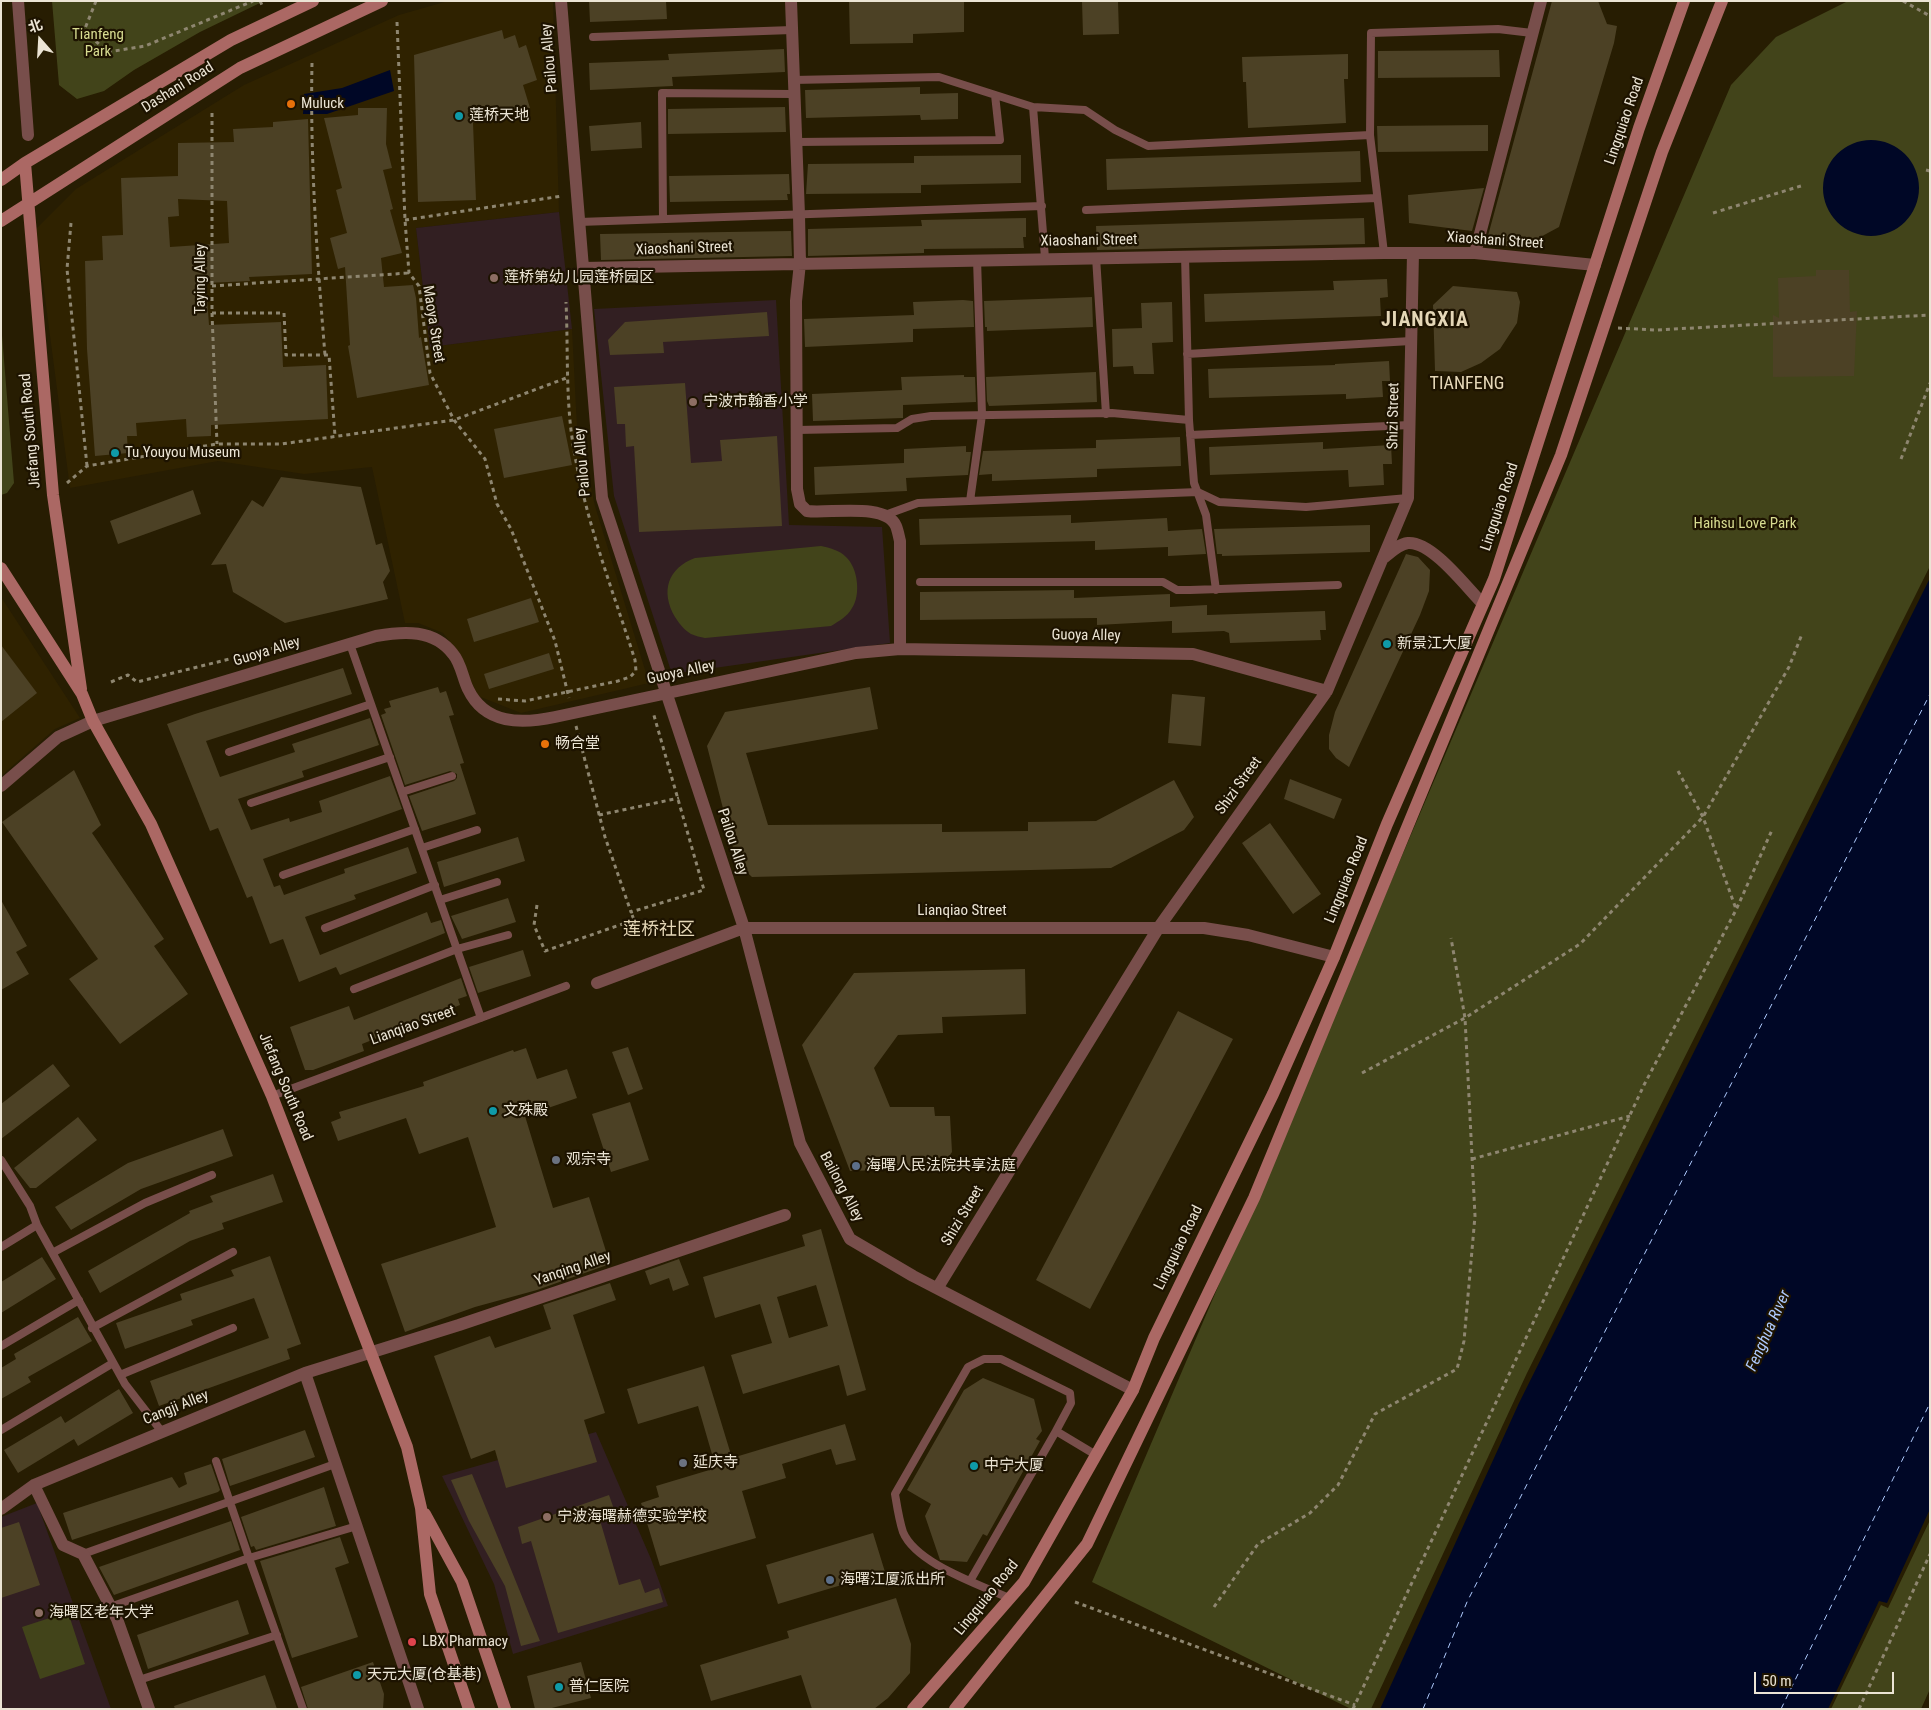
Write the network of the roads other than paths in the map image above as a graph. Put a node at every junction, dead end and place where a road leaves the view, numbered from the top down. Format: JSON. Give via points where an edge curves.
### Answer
{"nodes":[{"id":1,"x":18,"y":1,"type":"edge"},
{"id":2,"x":313,"y":1,"type":"edge"},
{"id":3,"x":382,"y":1,"type":"edge"},
{"id":4,"x":561,"y":1,"type":"edge"},
{"id":5,"x":791,"y":1,"type":"edge"},
{"id":6,"x":1541,"y":1,"type":"edge"},
{"id":7,"x":1684,"y":1,"type":"edge"},
{"id":8,"x":1722,"y":1,"type":"edge"},
{"id":9,"x":792,"y":30,"type":"junction"},
{"id":10,"x":1532,"y":33,"type":"junction"},
{"id":11,"x":593,"y":37,"type":"dead end"},
{"id":12,"x":793,"y":80,"type":"junction"},
{"id":13,"x":794,"y":94,"type":"junction"},
{"id":14,"x":995,"y":95,"type":"junction"},
{"id":15,"x":1033,"y":107,"type":"junction"},
{"id":16,"x":1370,"y":135,"type":"junction"},
{"id":17,"x":28,"y":136,"type":"dead end"},
{"id":18,"x":797,"y":142,"type":"junction"},
{"id":19,"x":24,"y":164,"type":"junction"},
{"id":20,"x":1,"y":180,"type":"edge"},
{"id":21,"x":1378,"y":198,"type":"junction"},
{"id":22,"x":26,"y":204,"type":"junction"},
{"id":23,"x":1042,"y":206,"type":"junction"},
{"id":24,"x":1086,"y":210,"type":"dead end"},
{"id":25,"x":799,"y":215,"type":"junction"},
{"id":26,"x":663,"y":220,"type":"junction"},
{"id":27,"x":1,"y":221,"type":"edge"},
{"id":28,"x":579,"y":222,"type":"junction"},
{"id":29,"x":1384,"y":253,"type":"junction"},
{"id":30,"x":1413,"y":253,"type":"junction"},
{"id":31,"x":1474,"y":253,"type":"junction"},
{"id":32,"x":1185,"y":255,"type":"junction"},
{"id":33,"x":1096,"y":257,"type":"junction"},
{"id":34,"x":1045,"y":258,"type":"junction"},
{"id":35,"x":977,"y":259,"type":"junction"},
{"id":36,"x":800,"y":263,"type":"junction"},
{"id":37,"x":1595,"y":266,"type":"junction"},
{"id":38,"x":583,"y":268,"type":"junction"},
{"id":39,"x":1411,"y":341,"type":"junction"},
{"id":40,"x":1187,"y":354,"type":"junction"},
{"id":41,"x":1106,"y":414,"type":"junction"},
{"id":42,"x":982,"y":415,"type":"junction"},
{"id":43,"x":1189,"y":420,"type":"junction"},
{"id":44,"x":1410,"y":425,"type":"junction"},
{"id":45,"x":797,"y":430,"type":"junction"},
{"id":46,"x":1190,"y":435,"type":"junction"},
{"id":47,"x":1198,"y":492,"type":"junction"},
{"id":48,"x":1408,"y":498,"type":"junction"},
{"id":49,"x":970,"y":501,"type":"junction"},
{"id":50,"x":885,"y":515,"type":"junction"},
{"id":51,"x":1383,"y":559,"type":"junction"},
{"id":52,"x":1,"y":568,"type":"edge"},
{"id":53,"x":920,"y":582,"type":"dead end"},
{"id":54,"x":1338,"y":585,"type":"dead end"},
{"id":55,"x":1216,"y":590,"type":"junction"},
{"id":56,"x":1483,"y":604,"type":"junction"},
{"id":57,"x":350,"y":644,"type":"junction"},
{"id":58,"x":900,"y":649,"type":"junction"},
{"id":59,"x":1327,"y":691,"type":"junction"},
{"id":60,"x":666,"y":692,"type":"junction"},
{"id":61,"x":82,"y":694,"type":"junction"},
{"id":62,"x":371,"y":704,"type":"junction"},
{"id":63,"x":93,"y":721,"type":"junction"},
{"id":64,"x":229,"y":752,"type":"dead end"},
{"id":65,"x":390,"y":757,"type":"junction"},
{"id":66,"x":452,"y":776,"type":"dead end"},
{"id":67,"x":1,"y":786,"type":"edge"},
{"id":68,"x":402,"y":792,"type":"junction"},
{"id":69,"x":251,"y":803,"type":"dead end"},
{"id":70,"x":415,"y":829,"type":"junction"},
{"id":71,"x":477,"y":830,"type":"dead end"},
{"id":72,"x":422,"y":848,"type":"junction"},
{"id":73,"x":283,"y":875,"type":"dead end"},
{"id":74,"x":497,"y":882,"type":"dead end"},
{"id":75,"x":435,"y":885,"type":"junction"},
{"id":76,"x":440,"y":900,"type":"junction"},
{"id":77,"x":1159,"y":927,"type":"junction"},
{"id":78,"x":325,"y":928,"type":"dead end"},
{"id":79,"x":744,"y":928,"type":"junction"},
{"id":80,"x":508,"y":935,"type":"dead end"},
{"id":81,"x":457,"y":949,"type":"junction"},
{"id":82,"x":1334,"y":957,"type":"junction"},
{"id":83,"x":597,"y":983,"type":"dead end"},
{"id":84,"x":566,"y":986,"type":"dead end"},
{"id":85,"x":354,"y":989,"type":"dead end"},
{"id":86,"x":481,"y":1018,"type":"junction"},
{"id":87,"x":272,"y":1096,"type":"junction"},
{"id":88,"x":1,"y":1160,"type":"edge"},
{"id":89,"x":212,"y":1175,"type":"dead end"},
{"id":90,"x":786,"y":1215,"type":"dead end"},
{"id":91,"x":37,"y":1225,"type":"junction"},
{"id":92,"x":1,"y":1247,"type":"edge"},
{"id":93,"x":54,"y":1252,"type":"junction"},
{"id":94,"x":233,"y":1252,"type":"dead end"},
{"id":95,"x":938,"y":1287,"type":"junction"},
{"id":96,"x":78,"y":1300,"type":"junction"},
{"id":97,"x":92,"y":1328,"type":"junction"},
{"id":98,"x":233,"y":1328,"type":"dead end"},
{"id":99,"x":1,"y":1346,"type":"edge"},
{"id":100,"x":371,"y":1352,"type":"junction"},
{"id":101,"x":113,"y":1363,"type":"junction"},
{"id":102,"x":305,"y":1373,"type":"junction"},
{"id":103,"x":120,"y":1375,"type":"junction"},
{"id":104,"x":1133,"y":1390,"type":"junction"},
{"id":105,"x":1,"y":1430,"type":"edge"},
{"id":106,"x":1056,"y":1431,"type":"junction"},
{"id":107,"x":162,"y":1432,"type":"junction"},
{"id":108,"x":1096,"y":1455,"type":"junction"},
{"id":109,"x":216,"y":1461,"type":"dead end"},
{"id":110,"x":336,"y":1464,"type":"junction"},
{"id":111,"x":34,"y":1485,"type":"junction"},
{"id":112,"x":230,"y":1501,"type":"junction"},
{"id":113,"x":2,"y":1508,"type":"edge"},
{"id":114,"x":421,"y":1508,"type":"junction"},
{"id":115,"x":357,"y":1526,"type":"junction"},
{"id":116,"x":83,"y":1554,"type":"junction"},
{"id":117,"x":249,"y":1558,"type":"junction"},
{"id":118,"x":970,"y":1581,"type":"junction"},
{"id":119,"x":1011,"y":1599,"type":"junction"},
{"id":120,"x":110,"y":1607,"type":"junction"},
{"id":121,"x":277,"y":1635,"type":"junction"},
{"id":122,"x":139,"y":1680,"type":"junction"},
{"id":123,"x":149,"y":1709,"type":"edge"},
{"id":124,"x":303,"y":1709,"type":"edge"},
{"id":125,"x":418,"y":1709,"type":"edge"},
{"id":126,"x":469,"y":1709,"type":"edge"},
{"id":127,"x":505,"y":1709,"type":"edge"},
{"id":128,"x":913,"y":1709,"type":"edge"},
{"id":129,"x":955,"y":1709,"type":"edge"}],
"edges":[{"from":1,"to":17,"type":"street"},
{"from":2,"to":19,"type":"main road","name":"Dashani Road","via":[[231,40]]},
{"from":3,"to":22,"type":"main road","name":"Dashani Road","via":[[240,68]]},
{"from":4,"to":28,"type":"street","name":"Pailou Alley"},
{"from":5,"to":9,"type":"street"},
{"from":6,"to":10,"type":"street"},
{"from":7,"to":37,"type":"main road","name":"Lingquiao Road"},
{"from":8,"to":129,"type":"main road","via":[[1662,152],[1561,455],[1254,1198],[1087,1544]]},
{"from":9,"to":11,"type":"lane"},
{"from":9,"to":12,"type":"street"},
{"from":10,"to":16,"type":"lane","via":[[1498,29],[1371,33]]},
{"from":10,"to":31,"type":"street"},
{"from":12,"to":13,"type":"street"},
{"from":12,"to":14,"type":"lane","via":[[939,77]]},
{"from":13,"to":18,"type":"street"},
{"from":13,"to":26,"type":"lane","via":[[662,93]]},
{"from":14,"to":15,"type":"lane"},
{"from":14,"to":18,"type":"lane","via":[[1000,140]]},
{"from":15,"to":16,"type":"lane","via":[[1084,110],[1148,146]]},
{"from":15,"to":23,"type":"lane"},
{"from":16,"to":21,"type":"lane"},
{"from":18,"to":25,"type":"street"},
{"from":19,"to":20,"type":"main road","name":"Dashani Road"},
{"from":19,"to":22,"type":"main road","name":"Jiefang South Road"},
{"from":21,"to":24,"type":"lane"},
{"from":21,"to":29,"type":"lane"},
{"from":22,"to":27,"type":"main road","name":"Dashani Road"},
{"from":22,"to":61,"type":"main road","name":"Jiefang South Road","via":[[53,495]]},
{"from":23,"to":25,"type":"lane"},
{"from":23,"to":34,"type":"lane"},
{"from":25,"to":26,"type":"lane"},
{"from":25,"to":36,"type":"street"},
{"from":26,"to":28,"type":"lane"},
{"from":28,"to":38,"type":"street","name":"Pailou Alley"},
{"from":29,"to":30,"type":"street","name":"Xiaoshani Street"},
{"from":29,"to":32,"type":"street","name":"Xiaoshani Street"},
{"from":30,"to":31,"type":"street","name":"Xiaoshani Street"},
{"from":30,"to":39,"type":"street","name":"Shizi Street"},
{"from":31,"to":37,"type":"street","name":"Xiaoshani Street"},
{"from":32,"to":33,"type":"street","name":"Xiaoshani Street"},
{"from":32,"to":40,"type":"lane"},
{"from":33,"to":34,"type":"street","name":"Xiaoshani Street"},
{"from":33,"to":41,"type":"lane"},
{"from":34,"to":35,"type":"street","name":"Xiaoshani Street"},
{"from":35,"to":36,"type":"street","name":"Xiaoshani Street"},
{"from":35,"to":42,"type":"lane"},
{"from":36,"to":38,"type":"street","name":"Xiaoshani Street"},
{"from":36,"to":45,"type":"street","via":[[796,302]]},
{"from":37,"to":56,"type":"main road","name":"Lingquiao Road"},
{"from":38,"to":60,"type":"street","name":"Pailou Alley","via":[[602,498]]},
{"from":39,"to":40,"type":"lane"},
{"from":39,"to":44,"type":"street","name":"Shizi Street"},
{"from":40,"to":43,"type":"lane"},
{"from":41,"to":42,"type":"lane"},
{"from":41,"to":43,"type":"lane"},
{"from":42,"to":45,"type":"lane","via":[[931,416],[912,419],[897,428]]},
{"from":42,"to":49,"type":"lane"},
{"from":43,"to":46,"type":"lane"},
{"from":44,"to":46,"type":"lane"},
{"from":44,"to":48,"type":"street","name":"Shizi Street"},
{"from":45,"to":50,"type":"street","via":[[797,489],[800,504],[807,511],[863,511]]},
{"from":46,"to":47,"type":"lane","via":[[1194,483]]},
{"from":47,"to":48,"type":"lane","via":[[1219,502],[1306,507]]},
{"from":47,"to":49,"type":"lane"},
{"from":47,"to":55,"type":"lane","via":[[1206,515]]},
{"from":48,"to":51,"type":"street","name":"Shizi Street"},
{"from":49,"to":50,"type":"lane","via":[[918,503]]},
{"from":50,"to":58,"type":"street","via":[[896,524],[900,542]]},
{"from":51,"to":56,"type":"street","via":[[1397,547],[1408,543],[1420,546],[1434,553]]},
{"from":51,"to":59,"type":"street","name":"Shizi Street"},
{"from":52,"to":61,"type":"main road","name":"Jiefang South Road"},
{"from":53,"to":55,"type":"lane","via":[[1163,582],[1177,590]]},
{"from":54,"to":55,"type":"lane"},
{"from":56,"to":82,"type":"main road","name":"Lingquiao Road","via":[[1387,824]]},
{"from":57,"to":60,"type":"street","name":"Guoya Alley","via":[[401,631],[429,635],[454,654],[476,702],[504,720],[529,722]]},
{"from":57,"to":62,"type":"lane"},
{"from":57,"to":63,"type":"street","name":"Guoya Alley"},
{"from":58,"to":59,"type":"street","name":"Guoya Alley","via":[[1193,654]]},
{"from":58,"to":60,"type":"street","name":"Guoya Alley","via":[[856,653]]},
{"from":59,"to":77,"type":"street","name":"Shizi Street"},
{"from":60,"to":79,"type":"street","name":"Pailou Alley"},
{"from":61,"to":63,"type":"main road","name":"Jiefang South Road"},
{"from":62,"to":64,"type":"lane"},
{"from":62,"to":65,"type":"lane"},
{"from":63,"to":67,"type":"street","name":"Guoya Alley","via":[[58,738]]},
{"from":63,"to":87,"type":"main road","name":"Jiefang South Road","via":[[150,824]]},
{"from":65,"to":68,"type":"lane"},
{"from":65,"to":69,"type":"lane"},
{"from":66,"to":68,"type":"lane"},
{"from":68,"to":70,"type":"lane"},
{"from":70,"to":72,"type":"lane"},
{"from":70,"to":73,"type":"lane"},
{"from":71,"to":72,"type":"lane"},
{"from":72,"to":75,"type":"lane"},
{"from":74,"to":76,"type":"lane"},
{"from":75,"to":76,"type":"lane"},
{"from":75,"to":78,"type":"lane"},
{"from":76,"to":81,"type":"lane"},
{"from":77,"to":79,"type":"street","name":"Lianqiao Street"},
{"from":77,"to":82,"type":"street","name":"Lianqiao Street","via":[[1204,928],[1248,935]]},
{"from":77,"to":95,"type":"street","name":"Shizi Street"},
{"from":79,"to":83,"type":"street","name":"Lianqiao Street"},
{"from":79,"to":95,"type":"street","name":"Bailong Alley","via":[[800,1143],[850,1239]]},
{"from":80,"to":81,"type":"lane"},
{"from":81,"to":85,"type":"lane"},
{"from":81,"to":86,"type":"lane"},
{"from":82,"to":104,"type":"main road","name":"Lingquiao Road","via":[[1273,1094],[1154,1338]]},
{"from":84,"to":86,"type":"lane","name":"Lianqiao Street"},
{"from":86,"to":87,"type":"lane","name":"Lianqiao Street"},
{"from":87,"to":100,"type":"main road","name":"Jiefang South Road"},
{"from":88,"to":91,"type":"lane","via":[[30,1206]]},
{"from":89,"to":93,"type":"lane","via":[[145,1202]]},
{"from":90,"to":100,"type":"street","name":"Yanqing Alley"},
{"from":91,"to":92,"type":"lane"},
{"from":91,"to":93,"type":"lane"},
{"from":93,"to":96,"type":"lane"},
{"from":94,"to":97,"type":"lane"},
{"from":95,"to":104,"type":"street","name":"Bailong Alley"},
{"from":96,"to":97,"type":"lane"},
{"from":96,"to":99,"type":"lane"},
{"from":97,"to":101,"type":"lane"},
{"from":98,"to":103,"type":"lane"},
{"from":100,"to":102,"type":"street","name":"Cangji Alley"},
{"from":100,"to":114,"type":"main road","name":"Jiefang South Road","via":[[407,1447]]},
{"from":101,"to":103,"type":"lane"},
{"from":101,"to":105,"type":"lane"},
{"from":102,"to":107,"type":"street","name":"Cangji Alley"},
{"from":102,"to":110,"type":"street"},
{"from":103,"to":107,"type":"lane"},
{"from":104,"to":108,"type":"main road","name":"Lingquiao Road"},
{"from":106,"to":108,"type":"lane"},
{"from":106,"to":118,"type":"lane"},
{"from":106,"to":118,"type":"lane","via":[[1071,1403],[1070,1393],[1001,1359],[984,1359],[968,1367],[895,1494],[904,1534],[936,1566]]},
{"from":107,"to":111,"type":"street","name":"Cangji Alley"},
{"from":108,"to":119,"type":"main road","name":"Lingquiao Road","via":[[1024,1582]]},
{"from":109,"to":112,"type":"lane"},
{"from":110,"to":112,"type":"lane"},
{"from":110,"to":115,"type":"street"},
{"from":111,"to":113,"type":"street","name":"Cangji Alley"},
{"from":111,"to":116,"type":"street","via":[[63,1545]]},
{"from":112,"to":116,"type":"lane"},
{"from":112,"to":117,"type":"lane"},
{"from":114,"to":126,"type":"main road","via":[[430,1594]]},
{"from":114,"to":127,"type":"main road","via":[[462,1582]]},
{"from":115,"to":117,"type":"lane"},
{"from":115,"to":125,"type":"street"},
{"from":116,"to":120,"type":"street"},
{"from":117,"to":120,"type":"lane"},
{"from":117,"to":121,"type":"lane"},
{"from":118,"to":119,"type":"lane"},
{"from":119,"to":128,"type":"main road","name":"Lingquiao Road"},
{"from":120,"to":122,"type":"street"},
{"from":121,"to":122,"type":"lane"},
{"from":121,"to":124,"type":"lane"},
{"from":122,"to":123,"type":"street"}]}
